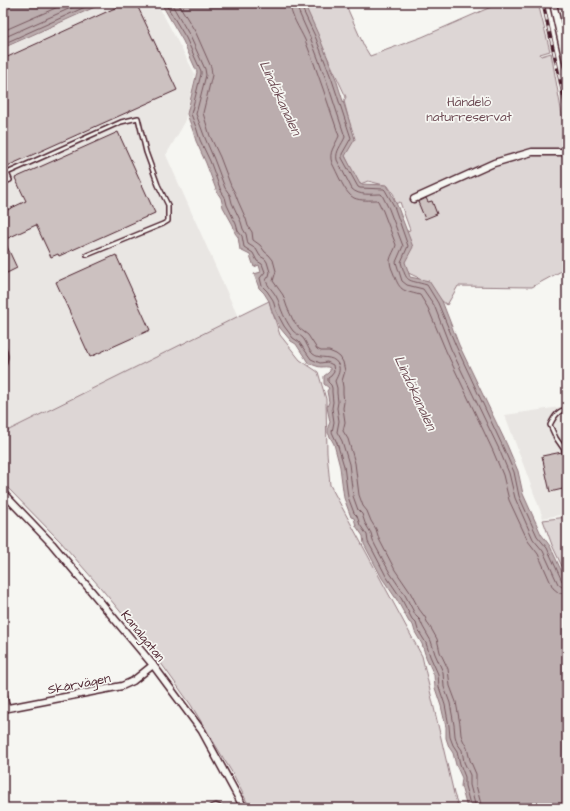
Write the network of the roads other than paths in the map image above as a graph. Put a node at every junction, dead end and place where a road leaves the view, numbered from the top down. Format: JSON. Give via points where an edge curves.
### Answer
{"nodes":[{"id":1,"x":553,"y":3,"type":"edge"},
{"id":2,"x":567,"y":66,"type":"edge"},
{"id":3,"x":567,"y":152,"type":"edge"},
{"id":4,"x":3,"y":184,"type":"edge"},
{"id":5,"x":414,"y":199,"type":"dead end"},
{"id":6,"x":87,"y":255,"type":"dead end"},
{"id":7,"x":3,"y":346,"type":"edge"},
{"id":8,"x":3,"y":367,"type":"edge"},
{"id":9,"x":567,"y":409,"type":"edge"},
{"id":10,"x":567,"y":454,"type":"edge"},
{"id":11,"x":3,"y":493,"type":"edge"},
{"id":12,"x":153,"y":665,"type":"junction"},
{"id":13,"x":3,"y":692,"type":"edge"},
{"id":14,"x":4,"y":709,"type":"edge"},
{"id":15,"x":213,"y":808,"type":"edge"},
{"id":16,"x":219,"y":808,"type":"edge"},
{"id":17,"x":244,"y":808,"type":"edge"}],
"edges":[{"from":1,"to":2,"type":"street"},
{"from":3,"to":5,"type":"street","via":[[532,152],[494,163]]},
{"from":4,"to":6,"type":"lane","via":[[10,180],[7,173],[121,122],[138,118],[146,152],[168,205],[168,221]]},
{"from":7,"to":8,"type":"lane","via":[[6,359]]},
{"from":9,"to":10,"type":"lane","via":[[555,416],[550,425]]},
{"from":11,"to":12,"type":"street","name":"Kanalgatan","via":[[52,544]]},
{"from":12,"to":14,"type":"street","name":"Skårvägen","via":[[133,681],[122,686]]},
{"from":12,"to":17,"type":"street","name":"Kanalgatan","via":[[202,732]]},
{"from":13,"to":14,"type":"street"},
{"from":15,"to":16,"type":"street"}]}
